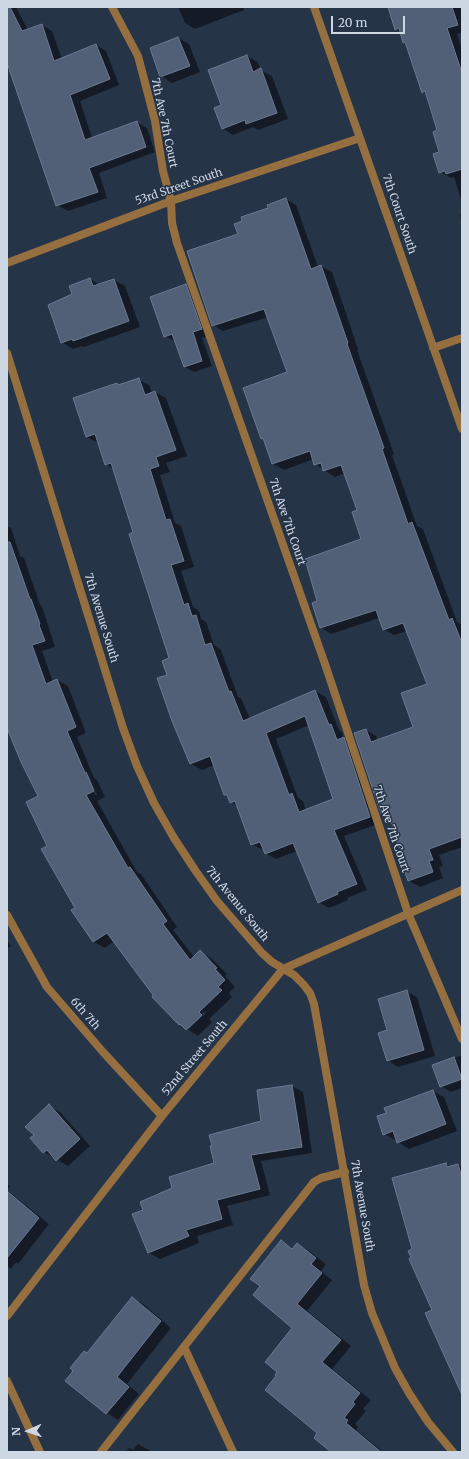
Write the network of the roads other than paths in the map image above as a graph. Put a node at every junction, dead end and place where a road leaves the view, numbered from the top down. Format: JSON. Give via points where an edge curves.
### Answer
{"nodes":[{"id":1,"x":112,"y":7,"type":"edge"},
{"id":2,"x":314,"y":7,"type":"edge"},
{"id":3,"x":360,"y":138,"type":"junction"},
{"id":4,"x":171,"y":201,"type":"junction"},
{"id":5,"x":7,"y":263,"type":"edge"},
{"id":6,"x":462,"y":338,"type":"edge"},
{"id":7,"x":433,"y":348,"type":"junction"},
{"id":8,"x":7,"y":353,"type":"edge"},
{"id":9,"x":462,"y":429,"type":"edge"},
{"id":10,"x":462,"y":890,"type":"edge"},
{"id":11,"x":408,"y":913,"type":"junction"},
{"id":12,"x":7,"y":914,"type":"edge"},
{"id":13,"x":282,"y":969,"type":"junction"},
{"id":14,"x":462,"y":1039,"type":"edge"},
{"id":15,"x":162,"y":1116,"type":"junction"},
{"id":16,"x":344,"y":1172,"type":"junction"},
{"id":17,"x":7,"y":1316,"type":"edge"},
{"id":18,"x":184,"y":1347,"type":"junction"},
{"id":19,"x":7,"y":1381,"type":"edge"},
{"id":20,"x":40,"y":1452,"type":"edge"},
{"id":21,"x":101,"y":1452,"type":"edge"},
{"id":22,"x":233,"y":1452,"type":"edge"},
{"id":23,"x":453,"y":1452,"type":"edge"}],
"edges":[{"from":1,"to":4,"type":"street","name":"7th Ave 7th Court","via":[[138,56],[155,121],[162,171]]},
{"from":2,"to":3,"type":"street","name":"7th Court South"},
{"from":3,"to":4,"type":"street","name":"53rd Street South"},
{"from":3,"to":7,"type":"street","name":"7th Court South"},
{"from":4,"to":5,"type":"street","name":"53rd Street South"},
{"from":4,"to":11,"type":"street","name":"7th Ave 7th Court","via":[[172,223],[177,243],[322,656]]},
{"from":6,"to":7,"type":"street"},
{"from":7,"to":9,"type":"street","name":"7th Court South"},
{"from":8,"to":13,"type":"street","name":"7th Avenue South","via":[[137,766],[174,838],[195,870],[262,953]]},
{"from":10,"to":11,"type":"street","name":"52nd Street South"},
{"from":11,"to":13,"type":"street","name":"52nd Street South"},
{"from":11,"to":14,"type":"street","name":"7th Ave 7th Court"},
{"from":12,"to":15,"type":"street","name":"6th 7th","via":[[47,986]]},
{"from":13,"to":15,"type":"street","name":"52nd Street South"},
{"from":13,"to":16,"type":"street","name":"7th Avenue South","via":[[303,984],[314,1004]]},
{"from":15,"to":17,"type":"street","name":"52nd Street South"},
{"from":16,"to":18,"type":"street","via":[[314,1182]]},
{"from":16,"to":23,"type":"street","name":"7th Avenue South","via":[[364,1285],[372,1313],[395,1368],[409,1393],[428,1422]]},
{"from":18,"to":21,"type":"street"},
{"from":18,"to":22,"type":"street"},
{"from":19,"to":20,"type":"street"}]}
